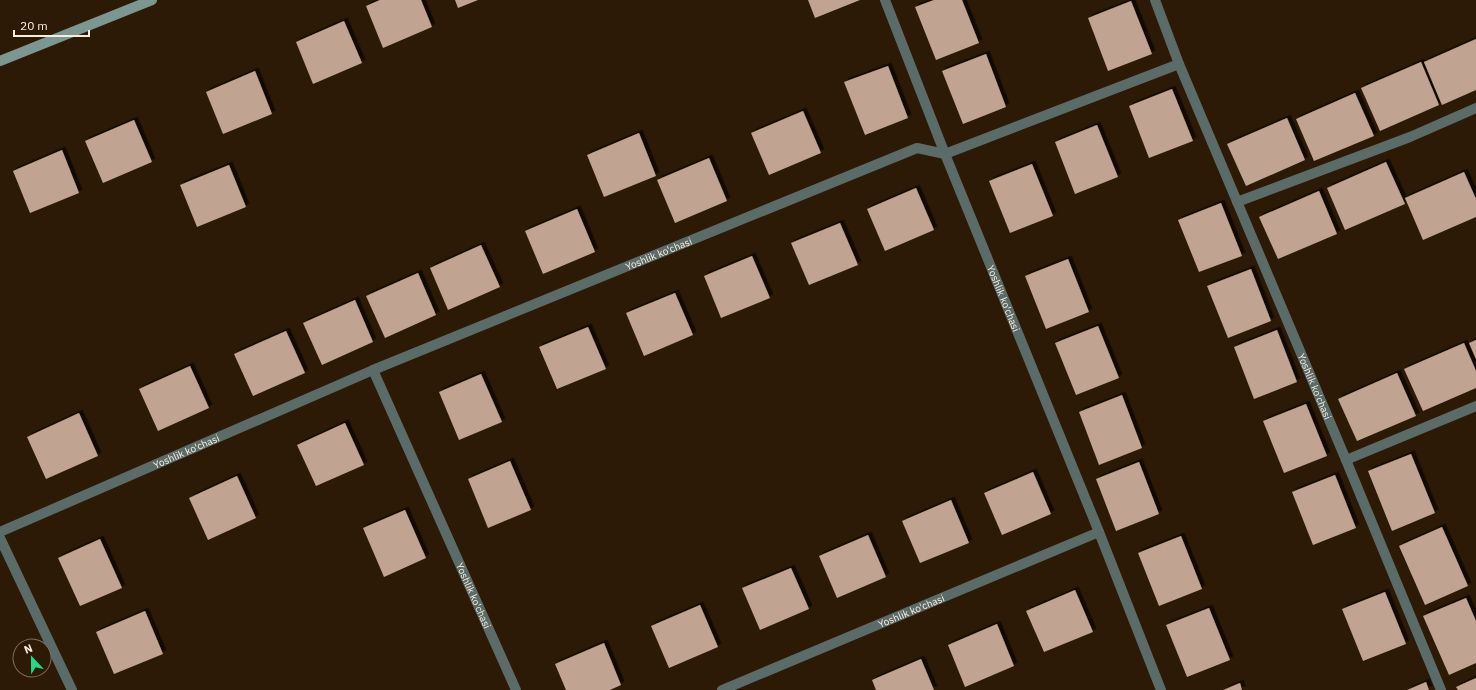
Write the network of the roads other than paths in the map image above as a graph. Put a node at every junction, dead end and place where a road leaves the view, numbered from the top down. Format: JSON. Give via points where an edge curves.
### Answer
{"nodes":[{"id":1,"x":152,"y":0,"type":"edge"},
{"id":2,"x":885,"y":0,"type":"edge"},
{"id":3,"x":1155,"y":0,"type":"edge"},
{"id":4,"x":0,"y":60,"type":"edge"},
{"id":5,"x":1179,"y":64,"type":"junction"},
{"id":6,"x":1476,"y":108,"type":"edge"},
{"id":7,"x":945,"y":154,"type":"junction"},
{"id":8,"x":1237,"y":202,"type":"junction"},
{"id":9,"x":373,"y":370,"type":"junction"},
{"id":10,"x":1476,"y":406,"type":"edge"},
{"id":11,"x":1346,"y":460,"type":"junction"},
{"id":12,"x":0,"y":532,"type":"edge"},
{"id":13,"x":1099,"y":532,"type":"junction"},
{"id":14,"x":0,"y":538,"type":"edge"},
{"id":15,"x":72,"y":690,"type":"edge"},
{"id":16,"x":516,"y":690,"type":"edge"},
{"id":17,"x":722,"y":690,"type":"edge"},
{"id":18,"x":1161,"y":690,"type":"edge"},
{"id":19,"x":1441,"y":690,"type":"edge"}],
"edges":[{"from":1,"to":4,"type":"street"},
{"from":2,"to":7,"type":"street","name":"Yoshlik ko'chasi"},
{"from":3,"to":5,"type":"street","name":"Yoshlik ko'chasi"},
{"from":5,"to":7,"type":"street"},
{"from":5,"to":8,"type":"street","name":"Yoshlik ko'chasi"},
{"from":6,"to":8,"type":"street","via":[[1410,137]]},
{"from":7,"to":9,"type":"street","name":"Yoshlik ko'chasi","via":[[917,148]]},
{"from":7,"to":13,"type":"street","name":"Yoshlik ko'chasi"},
{"from":8,"to":11,"type":"street","name":"Yoshlik ko'chasi"},
{"from":9,"to":12,"type":"street","name":"Yoshlik ko'chasi"},
{"from":9,"to":16,"type":"street","name":"Yoshlik ko'chasi"},
{"from":10,"to":11,"type":"street"},
{"from":11,"to":19,"type":"street","name":"Yoshlik ko'chasi"},
{"from":13,"to":17,"type":"street","name":"Yoshlik ko'chasi"},
{"from":13,"to":18,"type":"street","name":"Yoshlik ko'chasi"},
{"from":14,"to":15,"type":"street"}]}
